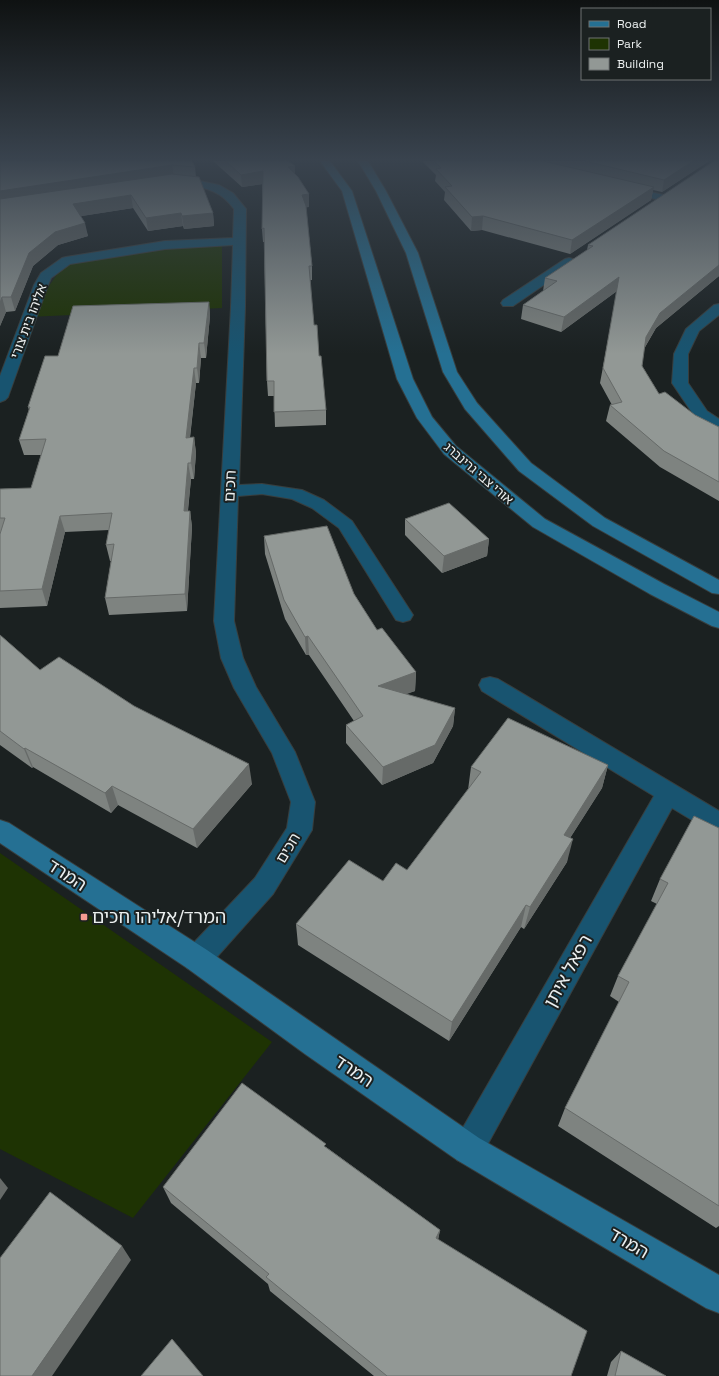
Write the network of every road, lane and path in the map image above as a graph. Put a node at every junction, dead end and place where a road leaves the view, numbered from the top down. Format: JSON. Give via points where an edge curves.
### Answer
{"nodes":[{"id":1,"x":239,"y":225,"type":"edge"},
{"id":2,"x":357,"y":225,"type":"edge"},
{"id":3,"x":398,"y":225,"type":"edge"},
{"id":4,"x":239,"y":241,"type":"junction"},
{"id":5,"x":580,"y":255,"type":"edge"},
{"id":6,"x":508,"y":303,"type":"dead end"},
{"id":7,"x":719,"y":308,"type":"edge"},
{"id":8,"x":0,"y":397,"type":"edge"},
{"id":9,"x":719,"y":426,"type":"edge"},
{"id":10,"x":230,"y":491,"type":"junction"},
{"id":11,"x":719,"y":588,"type":"edge"},
{"id":12,"x":403,"y":615,"type":"dead end"},
{"id":13,"x":719,"y":621,"type":"edge"},
{"id":14,"x":490,"y":684,"type":"dead end"},
{"id":15,"x":668,"y":793,"type":"junction"},
{"id":16,"x":719,"y":824,"type":"edge"},
{"id":17,"x":0,"y":830,"type":"edge"},
{"id":18,"x":197,"y":959,"type":"junction"},
{"id":19,"x":468,"y":1149,"type":"junction"},
{"id":20,"x":719,"y":1295,"type":"edge"}],
"edges":[{"from":1,"to":4,"type":"street","name":"חכים"},
{"from":2,"to":13,"type":"main road","name":"אורי צבי גרינברג","via":[[405,379],[425,418],[450,450],[539,523]]},
{"from":3,"to":11,"type":"main road","via":[[412,253],[450,372],[472,406],[525,467],[599,522]]},
{"from":4,"to":8,"type":"street","name":"אליהו בית צורי","via":[[165,245],[66,261],[46,276],[41,285]]},
{"from":4,"to":10,"type":"street","name":"חכים"},
{"from":5,"to":6,"type":"street"},
{"from":7,"to":9,"type":"street","via":[[693,329],[681,354],[680,383],[701,414]]},
{"from":10,"to":12,"type":"street","via":[[262,489],[296,494],[318,504],[346,525]]},
{"from":10,"to":18,"type":"street","name":"חכים","via":[[224,621],[232,658],[245,688],[283,752],[303,802],[299,830],[264,886]]},
{"from":14,"to":15,"type":"street"},
{"from":15,"to":16,"type":"street"},
{"from":15,"to":19,"type":"street","name":"רפאל איתן"},
{"from":17,"to":18,"type":"main road","name":"המרד"},
{"from":18,"to":19,"type":"main road","name":"המרד"},
{"from":19,"to":20,"type":"main road","name":"המרד"}]}
